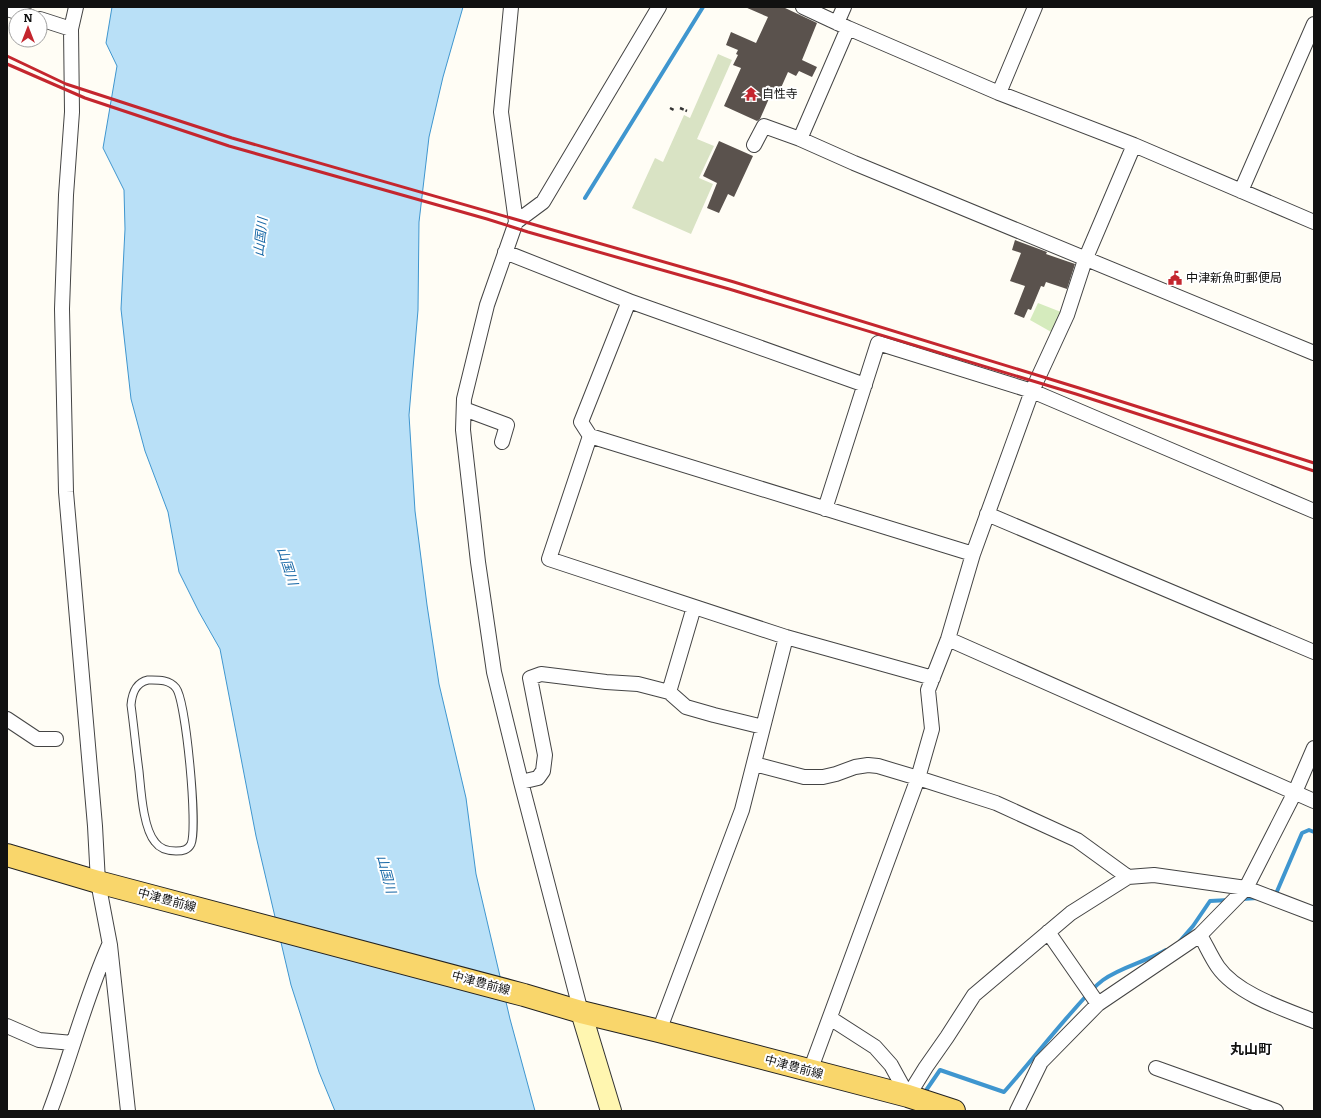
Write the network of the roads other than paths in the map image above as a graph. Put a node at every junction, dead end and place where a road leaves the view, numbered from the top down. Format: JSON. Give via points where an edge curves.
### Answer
{"nodes":[{"id":1,"x":76,"y":7,"type":"edge"},
{"id":2,"x":511,"y":7,"type":"edge"},
{"id":3,"x":659,"y":7,"type":"edge"},
{"id":4,"x":803,"y":7,"type":"edge"},
{"id":5,"x":844,"y":7,"type":"edge"},
{"id":6,"x":1035,"y":7,"type":"edge"},
{"id":7,"x":48,"y":22,"type":"edge"},
{"id":8,"x":1314,"y":24,"type":"edge"},
{"id":9,"x":842,"y":25,"type":"junction"},
{"id":10,"x":71,"y":29,"type":"junction"},
{"id":11,"x":999,"y":93,"type":"junction"},
{"id":12,"x":800,"y":139,"type":"junction"},
{"id":13,"x":754,"y":145,"type":"dead end"},
{"id":14,"x":1134,"y":145,"type":"junction"},
{"id":15,"x":1241,"y":191,"type":"junction"},
{"id":16,"x":516,"y":222,"type":"junction"},
{"id":17,"x":1314,"y":222,"type":"edge"},
{"id":18,"x":505,"y":252,"type":"junction"},
{"id":19,"x":1085,"y":260,"type":"junction"},
{"id":20,"x":629,"y":301,"type":"junction"},
{"id":21,"x":1314,"y":353,"type":"edge"},
{"id":22,"x":865,"y":385,"type":"junction"},
{"id":23,"x":1032,"y":391,"type":"junction"},
{"id":24,"x":464,"y":409,"type":"junction"},
{"id":25,"x":590,"y":436,"type":"junction"},
{"id":26,"x":502,"y":442,"type":"dead end"},
{"id":27,"x":825,"y":509,"type":"junction"},
{"id":28,"x":1314,"y":511,"type":"edge"},
{"id":29,"x":987,"y":514,"type":"junction"},
{"id":30,"x":973,"y":554,"type":"junction"},
{"id":31,"x":694,"y":607,"type":"junction"},
{"id":32,"x":786,"y":637,"type":"junction"},
{"id":33,"x":948,"y":639,"type":"junction"},
{"id":34,"x":1314,"y":652,"type":"edge"},
{"id":35,"x":933,"y":678,"type":"junction"},
{"id":36,"x":669,"y":692,"type":"junction"},
{"id":37,"x":179,"y":693,"type":"joint"},
{"id":38,"x":7,"y":719,"type":"edge"},
{"id":39,"x":763,"y":727,"type":"junction"},
{"id":40,"x":56,"y":740,"type":"dead end"},
{"id":41,"x":1314,"y":748,"type":"edge"},
{"id":42,"x":754,"y":764,"type":"junction"},
{"id":43,"x":918,"y":778,"type":"junction"},
{"id":44,"x":521,"y":782,"type":"junction"},
{"id":45,"x":1295,"y":792,"type":"junction"},
{"id":46,"x":1314,"y":800,"type":"edge"},
{"id":47,"x":7,"y":855,"type":"edge"},
{"id":48,"x":1128,"y":877,"type":"junction"},
{"id":49,"x":98,"y":882,"type":"junction"},
{"id":50,"x":1246,"y":888,"type":"junction"},
{"id":51,"x":1314,"y":914,"type":"edge"},
{"id":52,"x":1048,"y":932,"type":"junction"},
{"id":53,"x":1200,"y":935,"type":"junction"},
{"id":54,"x":110,"y":945,"type":"junction"},
{"id":55,"x":1098,"y":1004,"type":"junction"},
{"id":56,"x":581,"y":1012,"type":"junction"},
{"id":57,"x":830,"y":1018,"type":"junction"},
{"id":58,"x":1314,"y":1021,"type":"edge"},
{"id":59,"x":7,"y":1026,"type":"edge"},
{"id":60,"x":659,"y":1031,"type":"junction"},
{"id":61,"x":73,"y":1043,"type":"junction"},
{"id":62,"x":1156,"y":1068,"type":"dead end"},
{"id":63,"x":810,"y":1071,"type":"junction"},
{"id":64,"x":908,"y":1096,"type":"junction"},
{"id":65,"x":50,"y":1111,"type":"edge"},
{"id":66,"x":128,"y":1111,"type":"edge"},
{"id":67,"x":611,"y":1111,"type":"edge"},
{"id":68,"x":954,"y":1111,"type":"edge"},
{"id":69,"x":1017,"y":1111,"type":"edge"},
{"id":70,"x":1276,"y":1111,"type":"edge"}],
"edges":[{"from":1,"to":10,"type":"street"},
{"from":2,"to":16,"type":"street","via":[[501,112]]},
{"from":3,"to":16,"type":"street","via":[[543,202]]},
{"from":4,"to":9,"type":"street"},
{"from":5,"to":9,"type":"street"},
{"from":6,"to":11,"type":"street"},
{"from":7,"to":10,"type":"street"},
{"from":8,"to":15,"type":"street"},
{"from":9,"to":11,"type":"street"},
{"from":9,"to":12,"type":"street"},
{"from":10,"to":49,"type":"street","via":[[72,112],[62,309],[66,492]]},
{"from":11,"to":14,"type":"street"},
{"from":12,"to":13,"type":"street","via":[[764,126]]},
{"from":12,"to":19,"type":"street"},
{"from":14,"to":15,"type":"street"},
{"from":14,"to":19,"type":"street"},
{"from":15,"to":17,"type":"street"},
{"from":16,"to":18,"type":"street"},
{"from":18,"to":20,"type":"street"},
{"from":18,"to":24,"type":"street","via":[[486,305],[464,399]]},
{"from":19,"to":21,"type":"street"},
{"from":19,"to":23,"type":"street","via":[[1067,315]]},
{"from":20,"to":22,"type":"street"},
{"from":20,"to":25,"type":"street","via":[[581,422]]},
{"from":22,"to":23,"type":"street","via":[[878,343]]},
{"from":22,"to":27,"type":"street"},
{"from":23,"to":28,"type":"street"},
{"from":23,"to":29,"type":"street"},
{"from":24,"to":26,"type":"street","via":[[507,425]]},
{"from":24,"to":44,"type":"street","via":[[463,430],[478,562],[494,672]]},
{"from":25,"to":27,"type":"street"},
{"from":25,"to":31,"type":"street","via":[[549,559]]},
{"from":27,"to":30,"type":"street"},
{"from":29,"to":30,"type":"street"},
{"from":29,"to":34,"type":"street"},
{"from":30,"to":33,"type":"street"},
{"from":31,"to":32,"type":"street"},
{"from":31,"to":36,"type":"street"},
{"from":32,"to":35,"type":"street"},
{"from":32,"to":39,"type":"street"},
{"from":33,"to":35,"type":"street"},
{"from":33,"to":45,"type":"street"},
{"from":35,"to":43,"type":"street","via":[[928,690],[932,729]]},
{"from":36,"to":39,"type":"street","via":[[686,707]]},
{"from":36,"to":44,"type":"street","via":[[638,684],[542,674],[530,678],[545,755],[543,771],[538,778]]},
{"from":37,"to":37,"type":"lane","via":[[185,723],[194,814],[193,836],[191,845],[185,850],[168,851],[154,842],[144,815],[131,705],[134,690],[148,680],[164,680],[175,686]]},
{"from":38,"to":40,"type":"street","via":[[37,739]]},
{"from":39,"to":42,"type":"street"},
{"from":41,"to":45,"type":"street"},
{"from":42,"to":43,"type":"street","via":[[804,777],[823,777],[868,765]]},
{"from":42,"to":60,"type":"street","via":[[742,810]]},
{"from":43,"to":48,"type":"street","via":[[996,803],[1078,840]]},
{"from":43,"to":57,"type":"street"},
{"from":44,"to":56,"type":"street"},
{"from":45,"to":46,"type":"street"},
{"from":45,"to":50,"type":"street"},
{"from":47,"to":49,"type":"main road","name":"中津豊前線"},
{"from":48,"to":50,"type":"street","via":[[1154,875]]},
{"from":48,"to":52,"type":"street","via":[[1071,913]]},
{"from":49,"to":54,"type":"street"},
{"from":49,"to":56,"type":"main road","name":"中津豊前線"},
{"from":50,"to":51,"type":"street"},
{"from":50,"to":53,"type":"street"},
{"from":52,"to":55,"type":"street"},
{"from":52,"to":64,"type":"street","via":[[974,995]]},
{"from":53,"to":55,"type":"street"},
{"from":53,"to":58,"type":"street","via":[[1218,968],[1240,988]]},
{"from":54,"to":61,"type":"street","via":[[97,972]]},
{"from":54,"to":66,"type":"street"},
{"from":55,"to":69,"type":"street","via":[[1041,1062]]},
{"from":56,"to":60,"type":"main road","name":"中津豊前線"},
{"from":56,"to":67,"type":"street"},
{"from":57,"to":63,"type":"street"},
{"from":57,"to":64,"type":"street","via":[[875,1047],[891,1066]]},
{"from":59,"to":61,"type":"street","via":[[39,1040]]},
{"from":60,"to":63,"type":"main road","name":"中津豊前線"},
{"from":61,"to":65,"type":"street"},
{"from":62,"to":70,"type":"street"},
{"from":63,"to":64,"type":"main road","name":"中津豊前線"},
{"from":64,"to":68,"type":"main road","name":"中津豊前線"}]}
